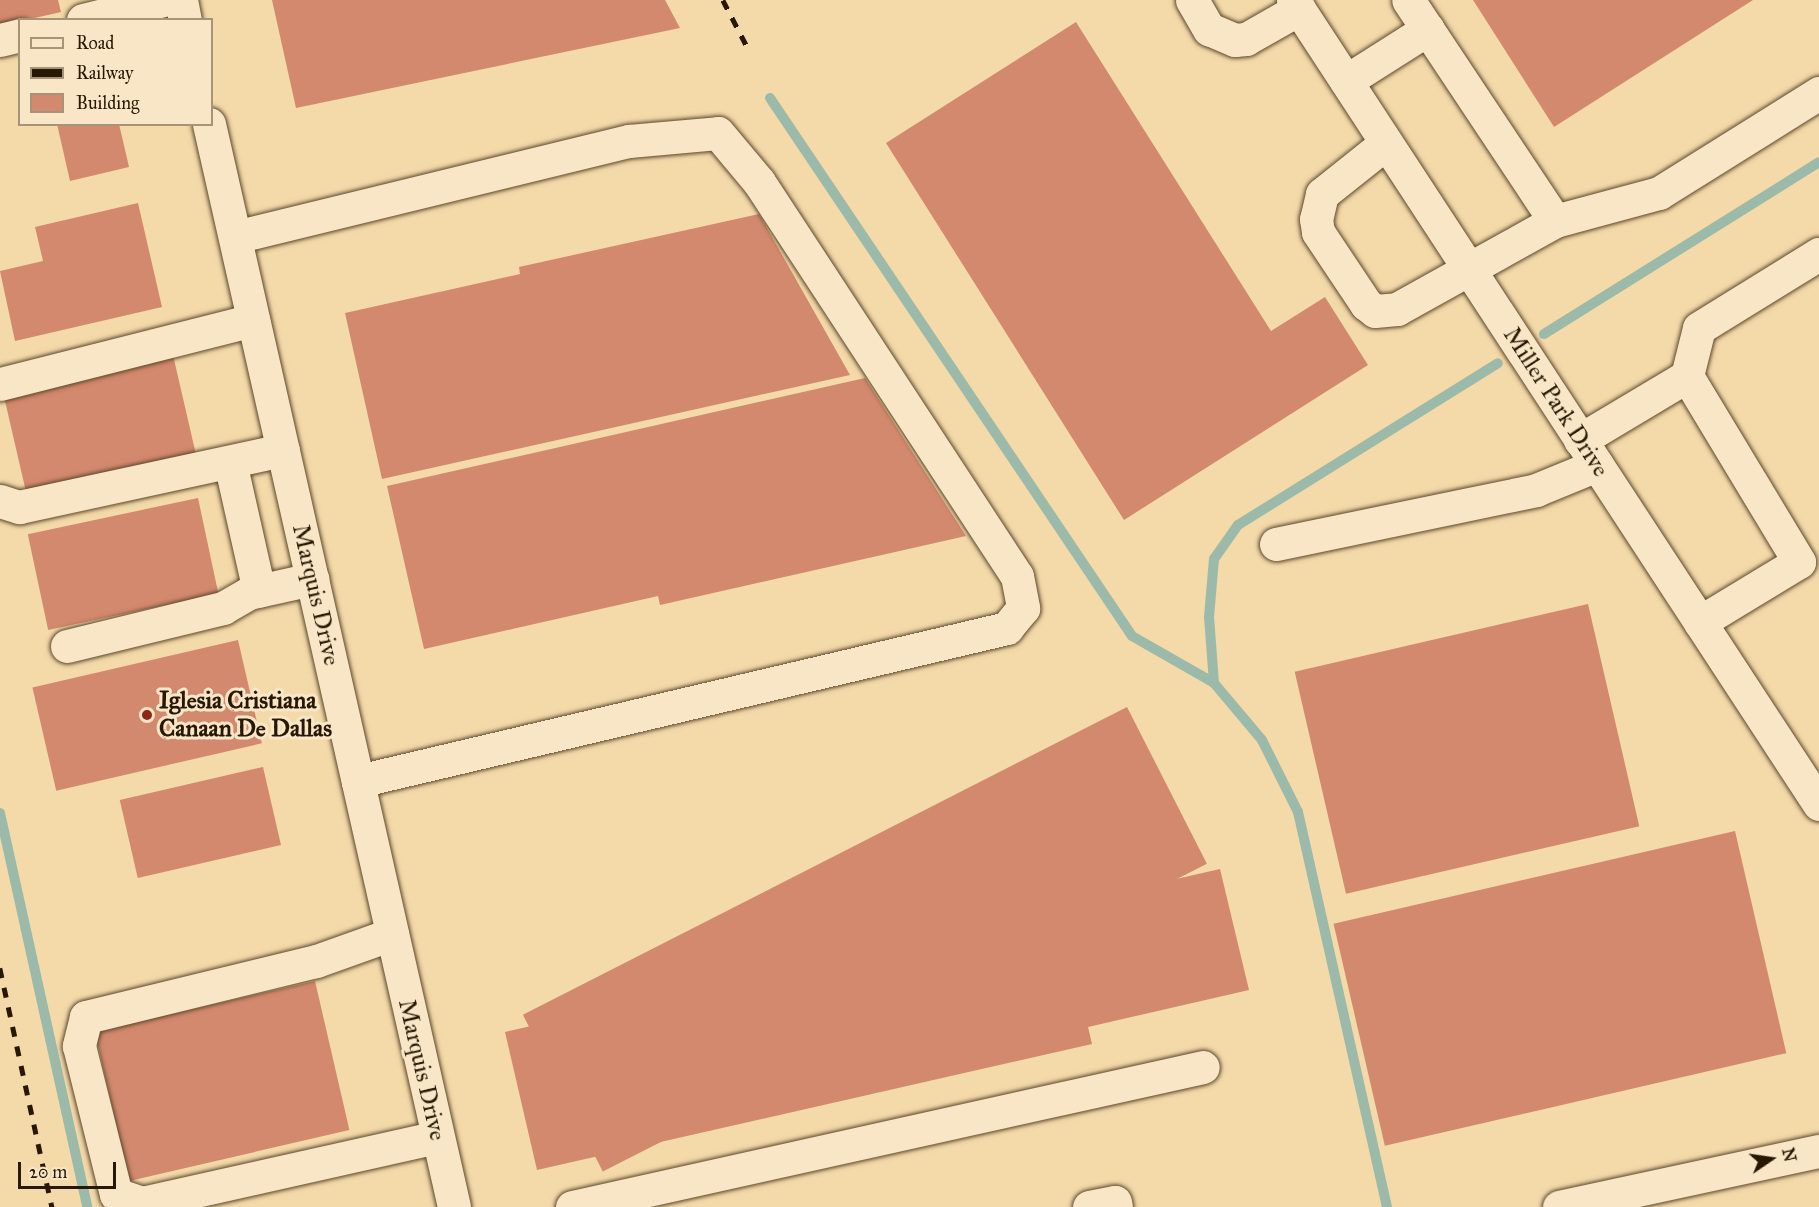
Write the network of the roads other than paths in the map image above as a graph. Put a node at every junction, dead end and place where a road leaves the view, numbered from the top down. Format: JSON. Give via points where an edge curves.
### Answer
{"nodes":[{"id":1,"x":162,"y":0,"type":"edge"},
{"id":2,"x":181,"y":0,"type":"edge"},
{"id":3,"x":1192,"y":0,"type":"edge"},
{"id":4,"x":1408,"y":0,"type":"edge"},
{"id":5,"x":1296,"y":5,"type":"edge"},
{"id":6,"x":114,"y":6,"type":"edge"},
{"id":7,"x":87,"y":18,"type":"edge"},
{"id":8,"x":185,"y":18,"type":"edge"},
{"id":9,"x":1428,"y":29,"type":"junction"},
{"id":10,"x":18,"y":36,"type":"edge"},
{"id":11,"x":0,"y":40,"type":"edge"},
{"id":12,"x":1346,"y":81,"type":"junction"},
{"id":13,"x":1819,"y":93,"type":"edge"},
{"id":14,"x":209,"y":126,"type":"edge"},
{"id":15,"x":1386,"y":143,"type":"junction"},
{"id":16,"x":1555,"y":221,"type":"junction"},
{"id":17,"x":235,"y":237,"type":"junction"},
{"id":18,"x":1819,"y":254,"type":"edge"},
{"id":19,"x":1469,"y":269,"type":"junction"},
{"id":20,"x":253,"y":320,"type":"junction"},
{"id":21,"x":1687,"y":376,"type":"junction"},
{"id":22,"x":0,"y":384,"type":"edge"},
{"id":23,"x":1588,"y":452,"type":"junction"},
{"id":24,"x":285,"y":458,"type":"junction"},
{"id":25,"x":233,"y":475,"type":"junction"},
{"id":26,"x":0,"y":501,"type":"edge"},
{"id":27,"x":1276,"y":544,"type":"dead end"},
{"id":28,"x":312,"y":579,"type":"junction"},
{"id":29,"x":259,"y":591,"type":"junction"},
{"id":30,"x":1700,"y":622,"type":"junction"},
{"id":31,"x":67,"y":646,"type":"dead end"},
{"id":32,"x":358,"y":781,"type":"junction"},
{"id":33,"x":1819,"y":804,"type":"edge"},
{"id":34,"x":392,"y":934,"type":"junction"},
{"id":35,"x":1203,"y":1067,"type":"dead end"},
{"id":36,"x":437,"y":1137,"type":"junction"},
{"id":37,"x":1819,"y":1151,"type":"edge"},
{"id":38,"x":454,"y":1207,"type":"edge"},
{"id":39,"x":572,"y":1207,"type":"edge"},
{"id":40,"x":1089,"y":1207,"type":"edge"},
{"id":41,"x":1116,"y":1207,"type":"edge"},
{"id":42,"x":1559,"y":1207,"type":"edge"}],
"edges":[{"from":1,"to":6,"type":"street"},
{"from":2,"to":8,"type":"street"},
{"from":3,"to":5,"type":"street","via":[[1209,29],[1235,40],[1246,39]]},
{"from":4,"to":9,"type":"street"},
{"from":5,"to":12,"type":"street","name":"Miller Park Drive"},
{"from":6,"to":7,"type":"street"},
{"from":9,"to":12,"type":"street"},
{"from":9,"to":16,"type":"street"},
{"from":10,"to":11,"type":"street"},
{"from":12,"to":15,"type":"street","name":"Miller Park Drive"},
{"from":13,"to":16,"type":"street","via":[[1659,193]]},
{"from":14,"to":17,"type":"street","name":"Marquis Drive"},
{"from":15,"to":19,"type":"street","name":"Miller Park Drive"},
{"from":15,"to":19,"type":"street","via":[[1322,194],[1316,219],[1318,232],[1366,304],[1375,311],[1397,309]]},
{"from":16,"to":19,"type":"street"},
{"from":17,"to":20,"type":"street","name":"Marquis Drive"},
{"from":17,"to":32,"type":"street","via":[[629,141],[718,133],[759,182],[1017,576],[1023,608],[1007,628]]},
{"from":18,"to":21,"type":"street","via":[[1699,328]]},
{"from":19,"to":23,"type":"street","name":"Miller Park Drive"},
{"from":20,"to":22,"type":"street"},
{"from":20,"to":24,"type":"street","name":"Marquis Drive"},
{"from":21,"to":23,"type":"street"},
{"from":21,"to":30,"type":"street","via":[[1799,562]]},
{"from":23,"to":27,"type":"street","via":[[1536,490]]},
{"from":23,"to":30,"type":"street","name":"Miller Park Drive"},
{"from":24,"to":25,"type":"street"},
{"from":24,"to":28,"type":"street","name":"Marquis Drive"},
{"from":25,"to":26,"type":"street","via":[[19,507]]},
{"from":25,"to":29,"type":"street"},
{"from":28,"to":29,"type":"street"},
{"from":28,"to":32,"type":"street","name":"Marquis Drive"},
{"from":29,"to":31,"type":"street","via":[[223,608]]},
{"from":30,"to":33,"type":"street","name":"Miller Park Drive"},
{"from":32,"to":34,"type":"street","name":"Marquis Drive"},
{"from":34,"to":36,"type":"street","name":"Marquis Drive"},
{"from":34,"to":36,"type":"street","via":[[316,961],[86,1017],[79,1046],[116,1194],[142,1203]]},
{"from":35,"to":39,"type":"street"},
{"from":36,"to":38,"type":"street","name":"Marquis Drive"},
{"from":37,"to":42,"type":"street"},
{"from":40,"to":41,"type":"street","via":[[1115,1202]]}]}
